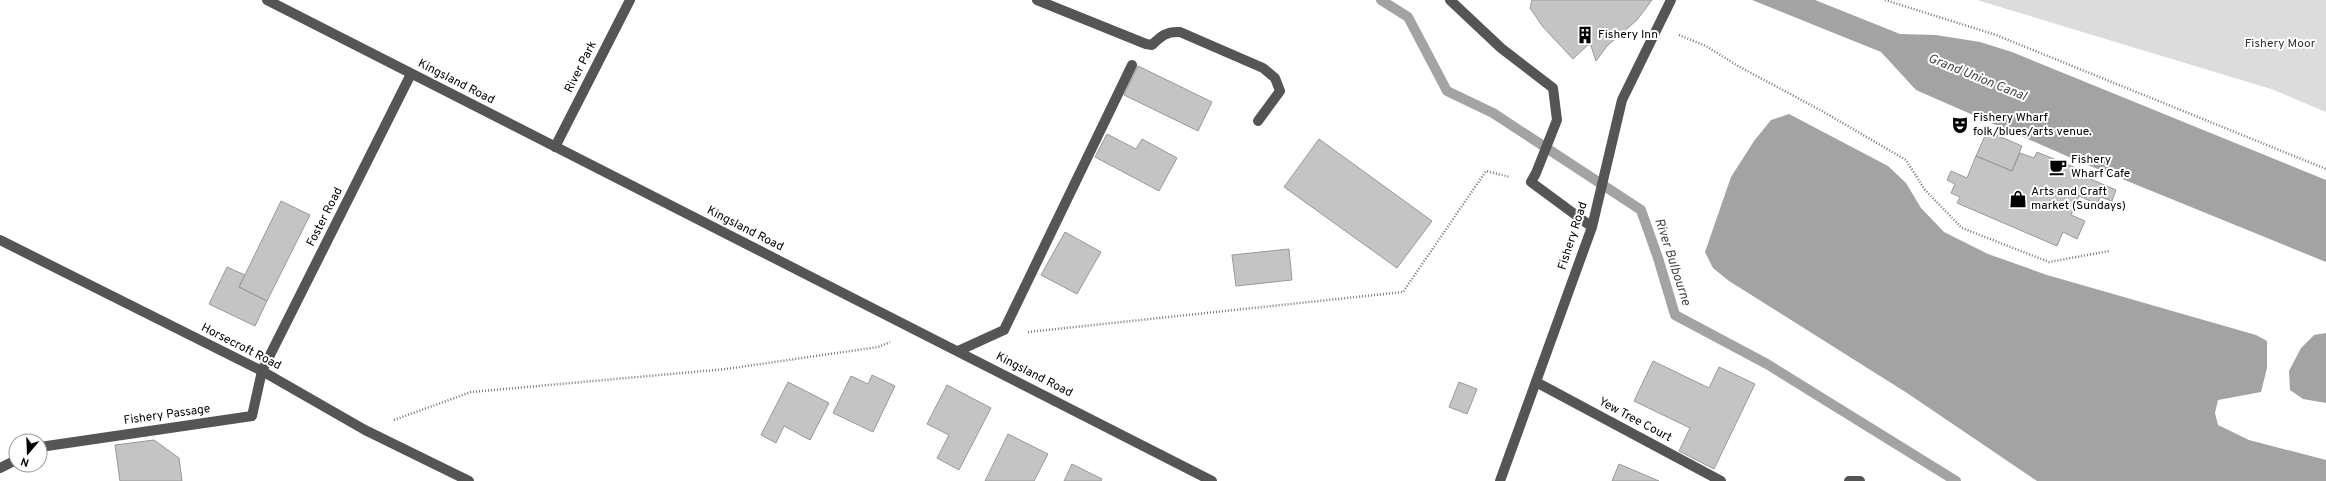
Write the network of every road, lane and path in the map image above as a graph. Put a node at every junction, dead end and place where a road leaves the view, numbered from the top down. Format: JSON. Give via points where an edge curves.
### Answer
{"nodes":[{"id":1,"x":267,"y":0,"type":"edge"},
{"id":2,"x":630,"y":0,"type":"edge"},
{"id":3,"x":1037,"y":0,"type":"edge"},
{"id":4,"x":1450,"y":0,"type":"edge"},
{"id":5,"x":1671,"y":0,"type":"edge"},
{"id":6,"x":1885,"y":0,"type":"edge"},
{"id":7,"x":1658,"y":26,"type":"junction"},
{"id":8,"x":1132,"y":65,"type":"dead end"},
{"id":9,"x":411,"y":74,"type":"junction"},
{"id":10,"x":1258,"y":121,"type":"dead end"},
{"id":11,"x":555,"y":147,"type":"junction"},
{"id":12,"x":2326,"y":169,"type":"edge"},
{"id":13,"x":1531,"y":182,"type":"junction"},
{"id":14,"x":1592,"y":227,"type":"junction"},
{"id":15,"x":0,"y":240,"type":"edge"},
{"id":16,"x":2109,"y":250,"type":"dead end"},
{"id":17,"x":916,"y":330,"type":"junction"},
{"id":18,"x":1026,"y":332,"type":"dead end"},
{"id":19,"x":958,"y":351,"type":"junction"},
{"id":20,"x":262,"y":371,"type":"junction"},
{"id":21,"x":1536,"y":382,"type":"junction"},
{"id":22,"x":365,"y":430,"type":"junction"},
{"id":23,"x":48,"y":446,"type":"edge"},
{"id":24,"x":469,"y":481,"type":"edge"},
{"id":25,"x":1212,"y":481,"type":"edge"},
{"id":26,"x":1500,"y":481,"type":"edge"},
{"id":27,"x":1721,"y":481,"type":"edge"},
{"id":28,"x":1849,"y":481,"type":"edge"},
{"id":29,"x":1860,"y":481,"type":"edge"}],
"edges":[{"from":1,"to":9,"type":"street","name":"Kingsland Road"},
{"from":2,"to":11,"type":"street","name":"River Park"},
{"from":3,"to":10,"type":"street","via":[[1152,45],[1162,35],[1180,32],[1264,68],[1275,78],[1280,90]]},
{"from":4,"to":13,"type":"street","via":[[1501,48],[1553,88],[1557,120]]},
{"from":5,"to":7,"type":"street","name":"Fishery Road"},
{"from":6,"to":12,"type":"path","via":[[1996,35]]},
{"from":7,"to":14,"type":"street","name":"Fishery Road","via":[[1622,100]]},
{"from":7,"to":16,"type":"path","via":[[1706,46],[1906,160],[1925,190],[1962,228],[2049,262]]},
{"from":8,"to":19,"type":"street","via":[[1004,330]]},
{"from":9,"to":11,"type":"street","name":"Kingsland Road"},
{"from":9,"to":20,"type":"street","name":"Foster Road"},
{"from":11,"to":17,"type":"street","name":"Kingsland Road"},
{"from":13,"to":14,"type":"street"},
{"from":13,"to":18,"type":"path","via":[[1486,170],[1403,292]]},
{"from":14,"to":21,"type":"street","name":"Fishery Road"},
{"from":15,"to":20,"type":"street","name":"Horsecroft Road"},
{"from":17,"to":19,"type":"street","name":"Kingsland Road"},
{"from":17,"to":22,"type":"path","via":[[878,347],[726,369],[471,392]]},
{"from":19,"to":25,"type":"street","name":"Kingsland Road"},
{"from":20,"to":22,"type":"street","name":"Horsecroft Road"},
{"from":20,"to":23,"type":"street","name":"Fishery Passage","via":[[252,416]]},
{"from":21,"to":26,"type":"street","name":"Fishery Road"},
{"from":21,"to":27,"type":"street","name":"Yew Tree Court"},
{"from":22,"to":24,"type":"street","name":"Horsecroft Road"},
{"from":28,"to":29,"type":"street"}]}
